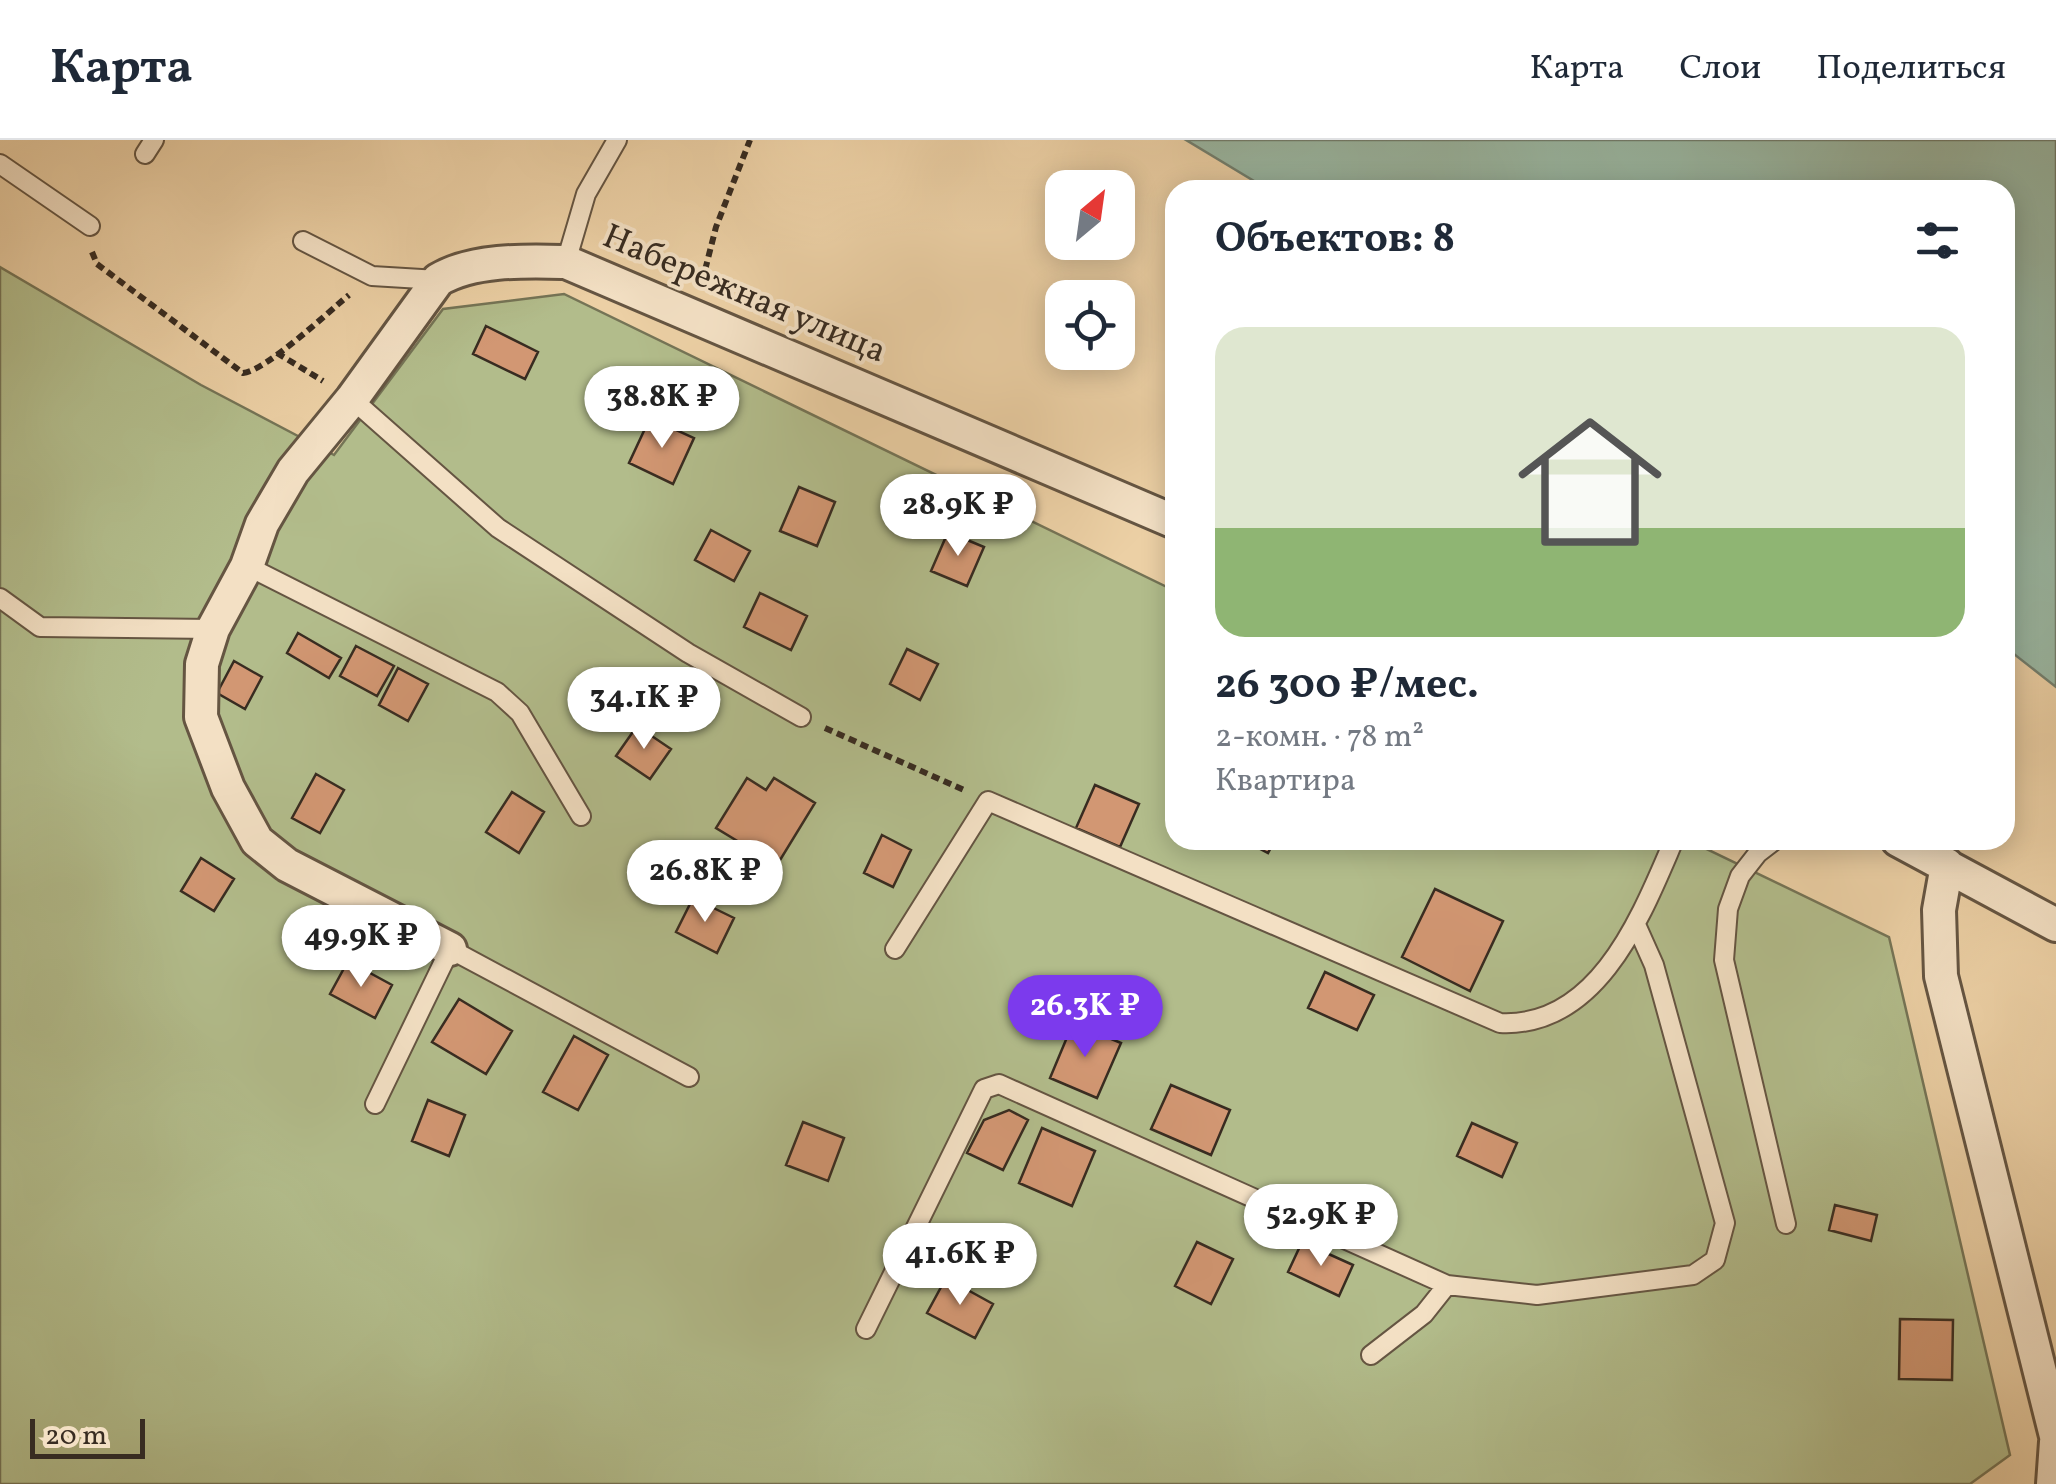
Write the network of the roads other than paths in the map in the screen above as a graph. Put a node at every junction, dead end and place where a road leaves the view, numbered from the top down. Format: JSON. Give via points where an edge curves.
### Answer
{"nodes":[{"id":1,"x":617,"y":140,"type":"edge"},
{"id":2,"x":0,"y":164,"type":"edge"},
{"id":3,"x":90,"y":226,"type":"road end"},
{"id":4,"x":303,"y":241,"type":"dead end"},
{"id":5,"x":566,"y":262,"type":"junction"},
{"id":6,"x":438,"y":280,"type":"junction"},
{"id":7,"x":352,"y":399,"type":"junction"},
{"id":8,"x":1165,"y":518,"type":"edge"},
{"id":9,"x":247,"y":566,"type":"junction"},
{"id":10,"x":0,"y":598,"type":"edge"},
{"id":11,"x":213,"y":629,"type":"junction"},
{"id":12,"x":801,"y":717,"type":"road end"},
{"id":13,"x":581,"y":816,"type":"dead end"},
{"id":14,"x":1670,"y":850,"type":"edge"},
{"id":15,"x":1762,"y":850,"type":"edge"},
{"id":16,"x":1918,"y":850,"type":"edge"},
{"id":17,"x":1947,"y":865,"type":"junction"},
{"id":18,"x":2056,"y":925,"type":"edge"},
{"id":19,"x":1637,"y":927,"type":"junction"},
{"id":20,"x":450,"y":949,"type":"junction"},
{"id":21,"x":895,"y":949,"type":"dead end"},
{"id":22,"x":689,"y":1077,"type":"dead end"},
{"id":23,"x":375,"y":1104,"type":"dead end"},
{"id":24,"x":1786,"y":1224,"type":"dead end"},
{"id":25,"x":1447,"y":1284,"type":"junction"},
{"id":26,"x":866,"y":1329,"type":"dead end"},
{"id":27,"x":1371,"y":1355,"type":"dead end"},
{"id":28,"x":2056,"y":1439,"type":"edge"},
{"id":29,"x":2053,"y":1484,"type":"edge"}],
"edges":[{"from":1,"to":5,"type":"lane","via":[[586,194]]},
{"from":2,"to":3,"type":"lane"},
{"from":4,"to":6,"type":"lane","via":[[372,276]]},
{"from":5,"to":6,"type":"street","name":"Набережная улица","via":[[454,271]]},
{"from":5,"to":8,"type":"street","name":"Набережная улица"},
{"from":6,"to":7,"type":"street"},
{"from":7,"to":9,"type":"street","via":[[293,471]]},
{"from":7,"to":12,"type":"lane","via":[[498,528],[688,653]]},
{"from":9,"to":11,"type":"street"},
{"from":9,"to":13,"type":"lane","via":[[497,692],[520,713]]},
{"from":10,"to":11,"type":"lane","via":[[40,626]]},
{"from":11,"to":20,"type":"street","via":[[202,664],[201,718],[228,788],[258,840],[287,865]]},
{"from":14,"to":19,"type":"lane"},
{"from":15,"to":24,"type":"lane","via":[[1740,876],[1728,909],[1724,960]]},
{"from":16,"to":17,"type":"street"},
{"from":17,"to":18,"type":"street"},
{"from":17,"to":28,"type":"street","via":[[1938,910],[1941,976]]},
{"from":19,"to":21,"type":"lane","via":[[1568,1005],[1520,1024],[1500,1023],[988,801]]},
{"from":19,"to":25,"type":"lane","via":[[1654,966],[1725,1223],[1715,1260],[1693,1275],[1537,1295]]},
{"from":20,"to":22,"type":"lane"},
{"from":20,"to":23,"type":"lane"},
{"from":25,"to":26,"type":"lane","via":[[999,1084],[984,1089]]},
{"from":25,"to":27,"type":"lane","via":[[1424,1314]]},
{"from":28,"to":29,"type":"street"}]}
